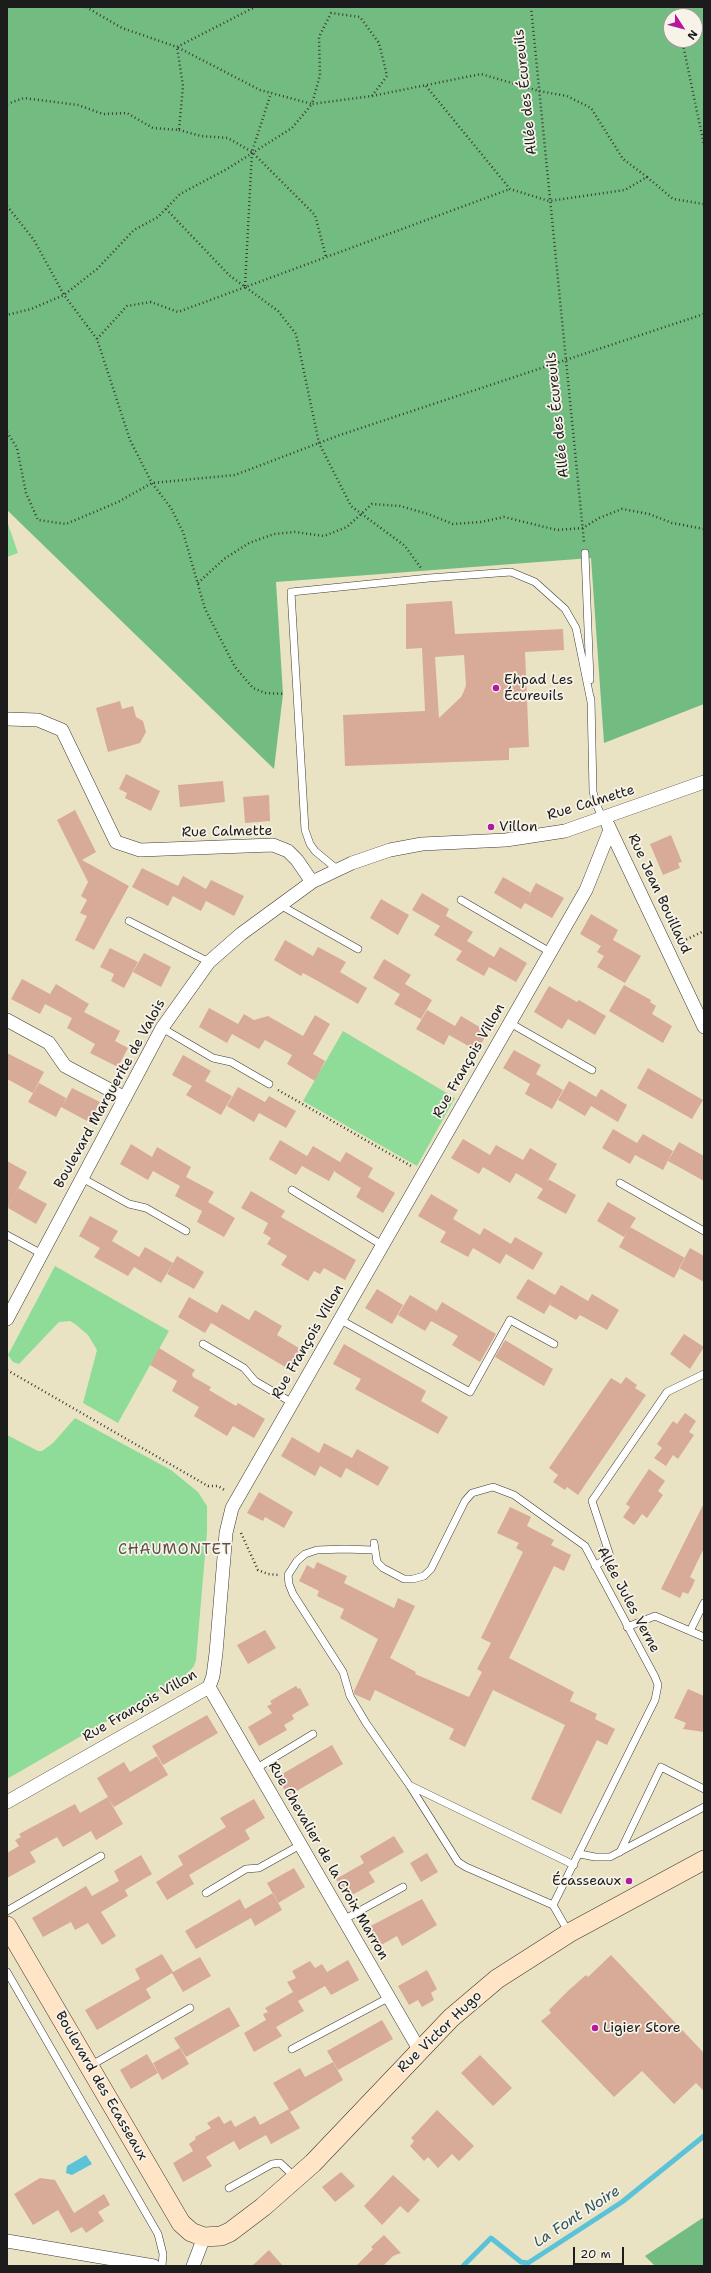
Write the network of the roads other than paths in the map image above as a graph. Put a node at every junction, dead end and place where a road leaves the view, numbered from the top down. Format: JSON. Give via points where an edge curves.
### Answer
{"nodes":[{"id":1,"x":585,"y":552,"type":"road end"},
{"id":2,"x":591,"y":702,"type":"junction"},
{"id":3,"x":7,"y":719,"type":"edge"},
{"id":4,"x":704,"y":782,"type":"edge"},
{"id":5,"x":607,"y":824,"type":"junction"},
{"id":6,"x":338,"y":870,"type":"junction"},
{"id":7,"x":312,"y":882,"type":"junction"},
{"id":8,"x":461,"y":900,"type":"dead end"},
{"id":9,"x":280,"y":904,"type":"junction"},
{"id":10,"x":129,"y":921,"type":"dead end"},
{"id":11,"x":358,"y":949,"type":"dead end"},
{"id":12,"x":550,"y":952,"type":"junction"},
{"id":13,"x":209,"y":962,"type":"junction"},
{"id":14,"x":7,"y":1020,"type":"edge"},
{"id":15,"x":510,"y":1023,"type":"junction"},
{"id":16,"x":704,"y":1027,"type":"edge"},
{"id":17,"x":162,"y":1028,"type":"junction"},
{"id":18,"x":592,"y":1070,"type":"dead end"},
{"id":19,"x":269,"y":1084,"type":"road end"},
{"id":20,"x":125,"y":1098,"type":"junction"},
{"id":21,"x":82,"y":1178,"type":"junction"},
{"id":22,"x":620,"y":1183,"type":"dead end"},
{"id":23,"x":292,"y":1190,"type":"dead end"},
{"id":24,"x":186,"y":1231,"type":"dead end"},
{"id":25,"x":704,"y":1231,"type":"edge"},
{"id":26,"x":7,"y":1235,"type":"edge"},
{"id":27,"x":382,"y":1245,"type":"junction"},
{"id":28,"x":42,"y":1254,"type":"junction"},
{"id":29,"x":7,"y":1319,"type":"edge"},
{"id":30,"x":339,"y":1319,"type":"junction"},
{"id":31,"x":203,"y":1344,"type":"dead end"},
{"id":32,"x":554,"y":1344,"type":"dead end"},
{"id":33,"x":704,"y":1374,"type":"edge"},
{"id":34,"x":291,"y":1402,"type":"junction"},
{"id":35,"x":595,"y":1566,"type":"junction"},
{"id":36,"x":704,"y":1603,"type":"edge"},
{"id":37,"x":628,"y":1627,"type":"junction"},
{"id":38,"x":690,"y":1631,"type":"junction"},
{"id":39,"x":704,"y":1637,"type":"edge"},
{"id":40,"x":209,"y":1687,"type":"junction"},
{"id":41,"x":313,"y":1734,"type":"dead end"},
{"id":42,"x":257,"y":1768,"type":"junction"},
{"id":43,"x":410,"y":1786,"type":"junction"},
{"id":44,"x":704,"y":1789,"type":"edge"},
{"id":45,"x":7,"y":1802,"type":"edge"},
{"id":46,"x":704,"y":1807,"type":"edge"},
{"id":47,"x":302,"y":1844,"type":"junction"},
{"id":48,"x":620,"y":1852,"type":"junction"},
{"id":49,"x":580,"y":1854,"type":"junction"},
{"id":50,"x":101,"y":1856,"type":"dead end"},
{"id":51,"x":704,"y":1860,"type":"edge"},
{"id":52,"x":574,"y":1865,"type":"junction"},
{"id":53,"x":403,"y":1887,"type":"dead end"},
{"id":54,"x":206,"y":1893,"type":"dead end"},
{"id":55,"x":552,"y":1905,"type":"junction"},
{"id":56,"x":7,"y":1911,"type":"edge"},
{"id":57,"x":345,"y":1919,"type":"junction"},
{"id":58,"x":7,"y":1926,"type":"edge"},
{"id":59,"x":569,"y":1933,"type":"junction"},
{"id":60,"x":7,"y":1972,"type":"edge"},
{"id":61,"x":388,"y":1998,"type":"junction"},
{"id":62,"x":190,"y":2008,"type":"dead end"},
{"id":63,"x":292,"y":2049,"type":"dead end"},
{"id":64,"x":420,"y":2051,"type":"junction"},
{"id":65,"x":89,"y":2066,"type":"junction"},
{"id":66,"x":296,"y":2178,"type":"junction"},
{"id":67,"x":229,"y":2188,"type":"dead end"},
{"id":68,"x":204,"y":2237,"type":"junction"},
{"id":69,"x":7,"y":2241,"type":"edge"},
{"id":70,"x":154,"y":2266,"type":"edge"},
{"id":71,"x":162,"y":2266,"type":"edge"},
{"id":72,"x":193,"y":2266,"type":"edge"}],
"edges":[{"from":1,"to":2,"type":"lane"},
{"from":2,"to":5,"type":"lane","via":[[593,792]]},
{"from":2,"to":6,"type":"lane","via":[[576,628],[565,609],[534,582],[511,572],[291,592],[305,830],[315,851]]},
{"from":3,"to":7,"type":"street","name":"Rue Calmette","via":[[38,720],[62,730],[116,842],[140,850],[273,845],[288,850]]},
{"from":4,"to":5,"type":"street","name":"Rue Calmette"},
{"from":5,"to":6,"type":"street","name":"Rue Calmette","via":[[506,840],[422,844],[390,850]]},
{"from":5,"to":12,"type":"street","name":"Rue François Villon","via":[[586,890]]},
{"from":5,"to":16,"type":"street","name":"Rue Jean Bouillaud"},
{"from":6,"to":7,"type":"street","name":"Rue Calmette"},
{"from":7,"to":9,"type":"street","name":"Boulevard Marguerite de Valois"},
{"from":8,"to":12,"type":"lane"},
{"from":9,"to":11,"type":"lane"},
{"from":9,"to":13,"type":"street","name":"Boulevard Marguerite de Valois","via":[[240,934]]},
{"from":10,"to":13,"type":"lane"},
{"from":12,"to":15,"type":"street","name":"Rue François Villon"},
{"from":13,"to":17,"type":"street","name":"Boulevard Marguerite de Valois"},
{"from":14,"to":20,"type":"street","via":[[49,1043],[65,1066]]},
{"from":15,"to":18,"type":"lane"},
{"from":15,"to":27,"type":"street","name":"Rue François Villon"},
{"from":17,"to":19,"type":"lane","via":[[213,1058],[231,1062]]},
{"from":17,"to":20,"type":"street","name":"Boulevard Marguerite de Valois"},
{"from":20,"to":21,"type":"street","name":"Boulevard Marguerite de Valois"},
{"from":21,"to":24,"type":"lane","via":[[129,1204],[146,1208]]},
{"from":21,"to":28,"type":"street","name":"Boulevard Marguerite de Valois"},
{"from":22,"to":25,"type":"lane"},
{"from":23,"to":27,"type":"lane"},
{"from":26,"to":28,"type":"lane"},
{"from":27,"to":30,"type":"street","name":"Rue François Villon"},
{"from":28,"to":29,"type":"street","name":"Boulevard Marguerite de Valois"},
{"from":30,"to":32,"type":"lane","via":[[470,1392],[510,1320]]},
{"from":30,"to":34,"type":"street","name":"Rue François Villon"},
{"from":31,"to":34,"type":"lane","via":[[244,1368],[255,1381]]},
{"from":33,"to":35,"type":"lane","via":[[666,1392],[592,1501],[610,1556]]},
{"from":34,"to":40,"type":"street","name":"Rue François Villon","via":[[228,1517],[216,1653]]},
{"from":35,"to":37,"type":"lane","name":"Allée Jules Verne"},
{"from":35,"to":43,"type":"lane","name":"Allée Jules Verne","via":[[585,1546],[514,1495],[493,1488],[472,1493],[465,1501],[431,1569],[424,1576],[404,1579],[383,1568],[377,1562],[374,1547],[311,1552],[297,1561],[288,1575],[293,1594],[343,1672],[350,1696],[366,1723]]},
{"from":36,"to":38,"type":"lane"},
{"from":37,"to":38,"type":"lane","via":[[655,1616]]},
{"from":37,"to":49,"type":"lane","name":"Allée Jules Verne","via":[[655,1678],[658,1692]]},
{"from":38,"to":39,"type":"lane"},
{"from":40,"to":42,"type":"street","name":"Rue Chevalier de la Croix Marron"},
{"from":40,"to":45,"type":"street","name":"Rue François Villon"},
{"from":41,"to":42,"type":"lane"},
{"from":42,"to":47,"type":"street","name":"Rue Chevalier de la Croix Marron"},
{"from":43,"to":52,"type":"lane"},
{"from":43,"to":55,"type":"lane","via":[[458,1862]]},
{"from":44,"to":48,"type":"lane","via":[[661,1767]]},
{"from":46,"to":48,"type":"lane"},
{"from":47,"to":54,"type":"lane","via":[[259,1868],[246,1869]]},
{"from":47,"to":57,"type":"street","name":"Rue Chevalier de la Croix Marron"},
{"from":48,"to":49,"type":"lane","via":[[610,1857]]},
{"from":49,"to":52,"type":"lane","name":"Allée Jules Verne"},
{"from":50,"to":56,"type":"lane"},
{"from":51,"to":59,"type":"street","name":"Rue Victor Hugo"},
{"from":52,"to":55,"type":"lane","name":"Allée Jules Verne"},
{"from":53,"to":57,"type":"lane"},
{"from":55,"to":59,"type":"lane"},
{"from":57,"to":61,"type":"street","name":"Rue Chevalier de la Croix Marron"},
{"from":58,"to":65,"type":"street","name":"Boulevard des Ecasseaux"},
{"from":59,"to":64,"type":"street","name":"Rue Victor Hugo","via":[[497,1979],[451,2018]]},
{"from":60,"to":71,"type":"lane","via":[[158,2234],[163,2254]]},
{"from":61,"to":63,"type":"lane"},
{"from":61,"to":64,"type":"street","name":"Rue Chevalier de la Croix Marron"},
{"from":62,"to":65,"type":"lane"},
{"from":64,"to":66,"type":"street","name":"Rue Victor Hugo"},
{"from":65,"to":68,"type":"street","name":"Boulevard des Ecasseaux","via":[[181,2223],[191,2232]]},
{"from":66,"to":67,"type":"lane","via":[[280,2163],[272,2164]]},
{"from":66,"to":68,"type":"street","name":"Rue Victor Hugo","via":[[263,2208],[230,2232],[221,2236]]},
{"from":68,"to":72,"type":"street"},
{"from":69,"to":70,"type":"street"}]}
